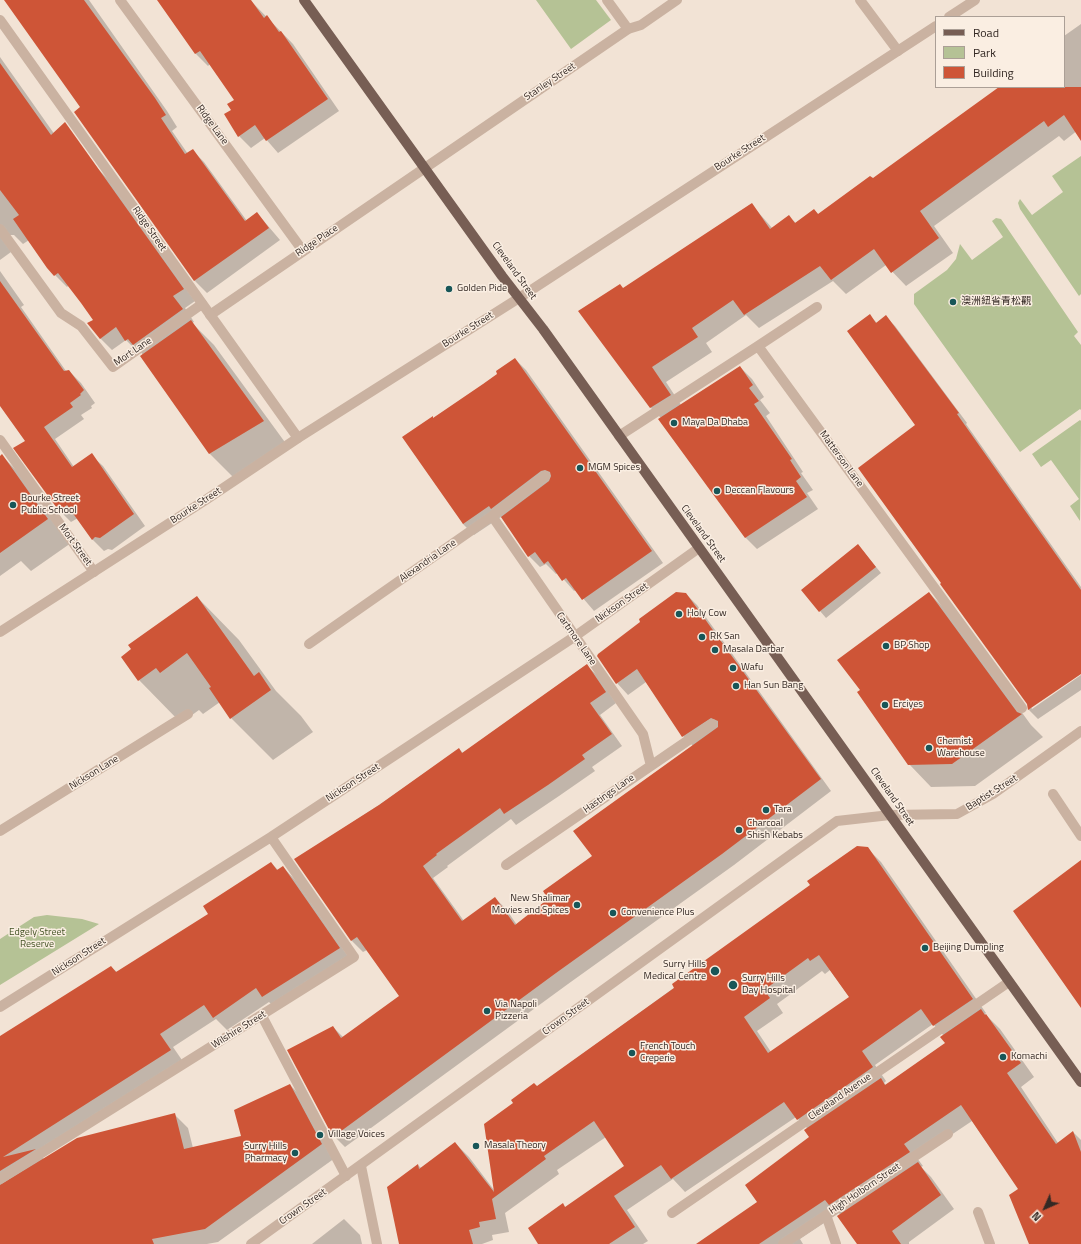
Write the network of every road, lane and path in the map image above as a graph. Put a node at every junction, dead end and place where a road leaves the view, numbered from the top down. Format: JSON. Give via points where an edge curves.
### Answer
{"nodes":[{"id":1,"x":120,"y":0,"type":"edge"},
{"id":2,"x":304,"y":0,"type":"edge"},
{"id":3,"x":607,"y":0,"type":"edge"},
{"id":4,"x":677,"y":0,"type":"edge"},
{"id":5,"x":860,"y":0,"type":"edge"},
{"id":6,"x":975,"y":0,"type":"edge"},
{"id":7,"x":951,"y":16,"type":"edge"},
{"id":8,"x":0,"y":20,"type":"edge"},
{"id":9,"x":935,"y":27,"type":"edge"},
{"id":10,"x":628,"y":29,"type":"junction"},
{"id":11,"x":898,"y":51,"type":"junction"},
{"id":12,"x":425,"y":168,"type":"junction"},
{"id":13,"x":0,"y":229,"type":"edge"},
{"id":14,"x":303,"y":251,"type":"junction"},
{"id":15,"x":519,"y":298,"type":"junction"},
{"id":16,"x":202,"y":304,"type":"junction"},
{"id":17,"x":817,"y":307,"type":"dead end"},
{"id":18,"x":210,"y":315,"type":"junction"},
{"id":19,"x":758,"y":346,"type":"junction"},
{"id":20,"x":619,"y":436,"type":"junction"},
{"id":21,"x":298,"y":438,"type":"junction"},
{"id":22,"x":0,"y":440,"type":"edge"},
{"id":23,"x":545,"y":476,"type":"dead end"},
{"id":24,"x":492,"y":516,"type":"junction"},
{"id":25,"x":699,"y":548,"type":"junction"},
{"id":26,"x":94,"y":572,"type":"junction"},
{"id":27,"x":0,"y":632,"type":"edge"},
{"id":28,"x":574,"y":637,"type":"junction"},
{"id":29,"x":310,"y":644,"type":"dead end"},
{"id":30,"x":1022,"y":708,"type":"dead end"},
{"id":31,"x":188,"y":714,"type":"dead end"},
{"id":32,"x":712,"y":724,"type":"dead end"},
{"id":33,"x":1081,"y":731,"type":"edge"},
{"id":34,"x":651,"y":766,"type":"junction"},
{"id":35,"x":1053,"y":794,"type":"dead end"},
{"id":36,"x":890,"y":815,"type":"junction"},
{"id":37,"x":0,"y":831,"type":"edge"},
{"id":38,"x":1081,"y":836,"type":"edge"},
{"id":39,"x":271,"y":837,"type":"junction"},
{"id":40,"x":506,"y":865,"type":"dead end"},
{"id":41,"x":1009,"y":982,"type":"junction"},
{"id":42,"x":0,"y":1007,"type":"edge"},
{"id":43,"x":262,"y":1016,"type":"junction"},
{"id":44,"x":1081,"y":1082,"type":"edge"},
{"id":45,"x":948,"y":1134,"type":"dead end"},
{"id":46,"x":361,"y":1166,"type":"junction"},
{"id":47,"x":346,"y":1176,"type":"junction"},
{"id":48,"x":0,"y":1179,"type":"edge"},
{"id":49,"x":978,"y":1212,"type":"dead end"},
{"id":50,"x":672,"y":1214,"type":"dead end"},
{"id":51,"x":826,"y":1215,"type":"junction"},
{"id":52,"x":251,"y":1244,"type":"edge"},
{"id":53,"x":377,"y":1244,"type":"edge"},
{"id":54,"x":783,"y":1244,"type":"edge"},
{"id":55,"x":836,"y":1244,"type":"edge"},
{"id":56,"x":990,"y":1244,"type":"edge"}],
"edges":[{"from":1,"to":14,"type":"street","name":"Ridge Lane"},
{"from":2,"to":12,"type":"main road","name":"Cleveland Street"},
{"from":3,"to":10,"type":"street"},
{"from":4,"to":10,"type":"street","name":"Stanley Street","via":[[641,25]]},
{"from":5,"to":11,"type":"street"},
{"from":6,"to":7,"type":"street"},
{"from":8,"to":16,"type":"street","name":"Ridge Street"},
{"from":9,"to":11,"type":"street","name":"Bourke Street"},
{"from":10,"to":12,"type":"street","name":"Stanley Street"},
{"from":11,"to":15,"type":"street","name":"Bourke Street"},
{"from":12,"to":14,"type":"street","name":"Ridge Place"},
{"from":12,"to":15,"type":"main road","name":"Cleveland Street"},
{"from":13,"to":16,"type":"street","name":"Mort Lane","via":[[61,313],[81,326],[113,367]]},
{"from":14,"to":18,"type":"street","name":"Ridge Place"},
{"from":15,"to":20,"type":"main road","name":"Cleveland Street"},
{"from":15,"to":21,"type":"street","name":"Bourke Street"},
{"from":16,"to":18,"type":"street","name":"Ridge Street"},
{"from":17,"to":19,"type":"street"},
{"from":18,"to":21,"type":"street","name":"Ridge Street"},
{"from":19,"to":20,"type":"street"},
{"from":19,"to":30,"type":"street","name":"Matterson Lane"},
{"from":20,"to":25,"type":"main road","name":"Cleveland Street"},
{"from":21,"to":26,"type":"street","name":"Bourke Street"},
{"from":22,"to":26,"type":"street","name":"Mort Street"},
{"from":23,"to":24,"type":"street","name":"Alexandria Lane"},
{"from":24,"to":28,"type":"street","name":"Cartmore Lane"},
{"from":24,"to":29,"type":"street","name":"Alexandria Lane"},
{"from":25,"to":28,"type":"street","name":"Nickson Street"},
{"from":25,"to":36,"type":"main road","name":"Cleveland Street"},
{"from":26,"to":27,"type":"street","name":"Bourke Street"},
{"from":28,"to":34,"type":"street","name":"Cartmore Lane","via":[[643,734]]},
{"from":28,"to":39,"type":"street","name":"Nickson Street"},
{"from":31,"to":37,"type":"street","name":"Nickson Lane"},
{"from":32,"to":34,"type":"street","name":"Hastings Lane"},
{"from":33,"to":36,"type":"street","name":"Baptist Street","via":[[1000,790],[957,814]]},
{"from":34,"to":40,"type":"street","name":"Hastings Lane"},
{"from":35,"to":38,"type":"street"},
{"from":36,"to":41,"type":"main road","name":"Cleveland Street"},
{"from":36,"to":46,"type":"street","name":"Crown Street","via":[[837,821]]},
{"from":39,"to":42,"type":"street","name":"Nickson Street"},
{"from":39,"to":43,"type":"street","name":"Wilshire Street","via":[[354,957]]},
{"from":41,"to":44,"type":"main road","name":"Cleveland Street"},
{"from":41,"to":50,"type":"street","name":"Cleveland Avenue"},
{"from":43,"to":47,"type":"street"},
{"from":43,"to":48,"type":"street","name":"Wilshire Street"},
{"from":45,"to":51,"type":"street","name":"High Holborn Street"},
{"from":46,"to":47,"type":"street","name":"Crown Street"},
{"from":46,"to":53,"type":"street"},
{"from":47,"to":52,"type":"street","name":"Crown Street"},
{"from":49,"to":56,"type":"street"},
{"from":51,"to":54,"type":"street","name":"High Holborn Street"},
{"from":51,"to":55,"type":"street"}]}
